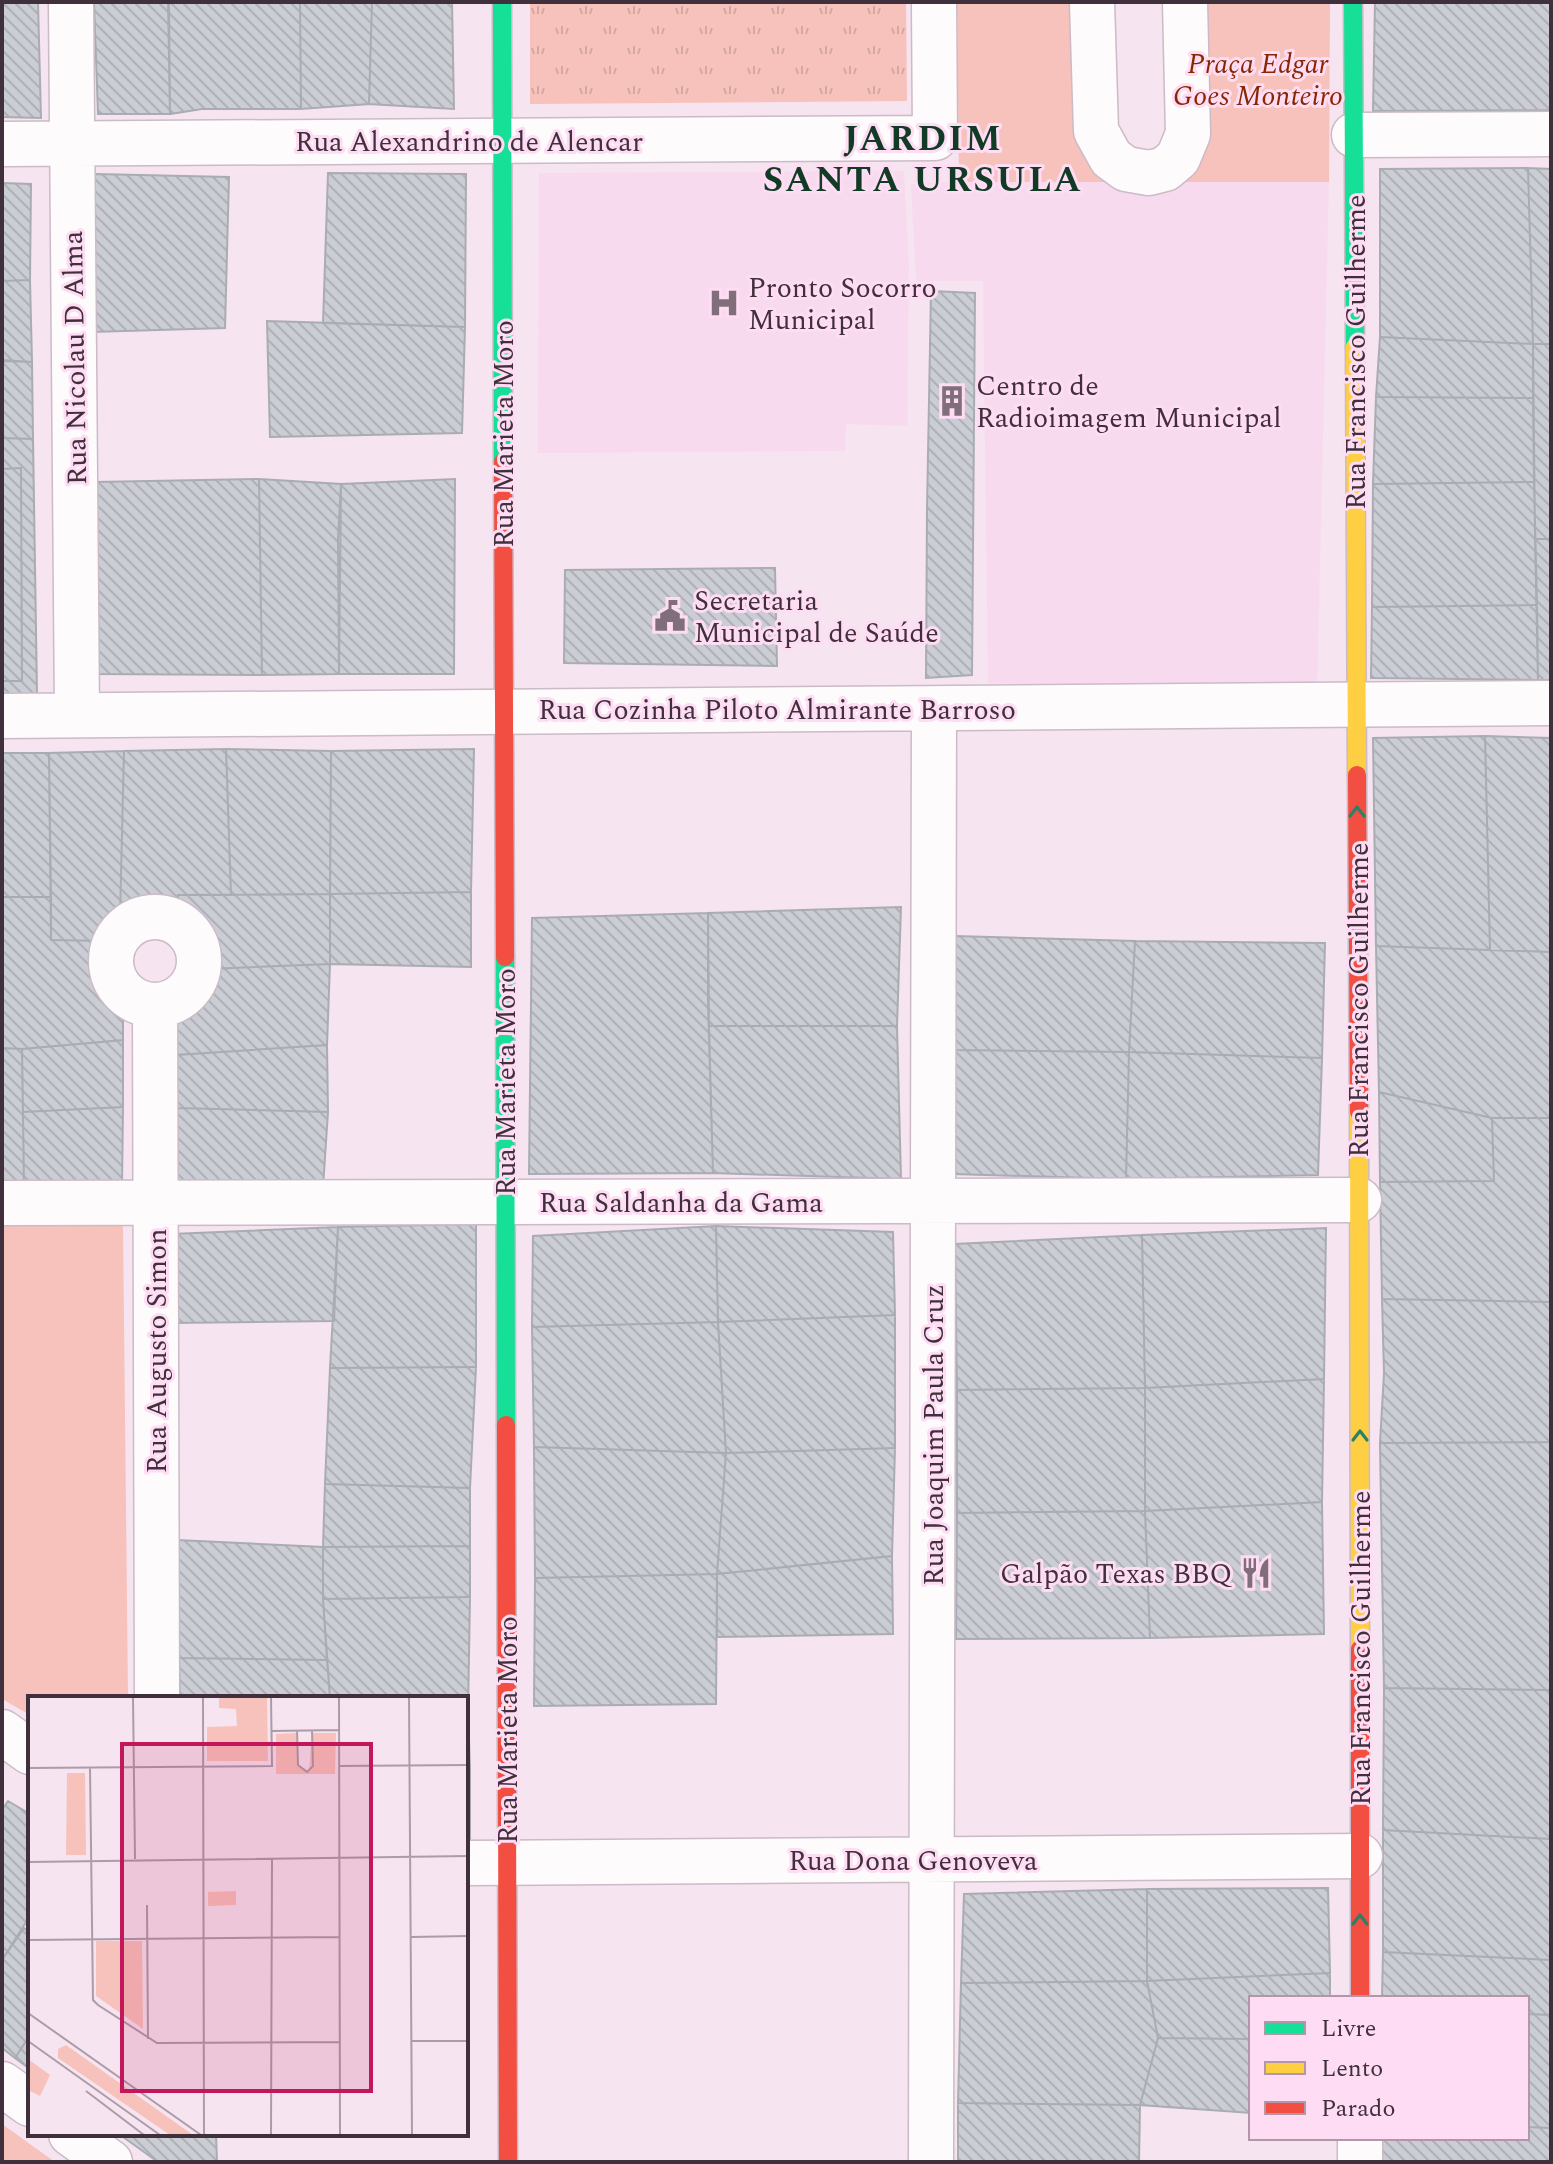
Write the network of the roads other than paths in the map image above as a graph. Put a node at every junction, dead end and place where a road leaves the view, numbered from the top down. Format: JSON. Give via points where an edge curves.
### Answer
{"nodes":[{"id":1,"x":71,"y":2,"type":"edge"},
{"id":2,"x":502,"y":2,"type":"edge"},
{"id":3,"x":934,"y":2,"type":"edge"},
{"id":4,"x":1092,"y":2,"type":"edge"},
{"id":5,"x":1185,"y":2,"type":"edge"},
{"id":6,"x":1353,"y":2,"type":"edge"},
{"id":7,"x":1551,"y":134,"type":"edge"},
{"id":8,"x":1354,"y":135,"type":"junction"},
{"id":9,"x":502,"y":141,"type":"junction"},
{"id":10,"x":72,"y":143,"type":"junction"},
{"id":11,"x":2,"y":144,"type":"edge"},
{"id":12,"x":1551,"y":703,"type":"edge"},
{"id":13,"x":1356,"y":705,"type":"junction"},
{"id":14,"x":934,"y":709,"type":"junction"},
{"id":15,"x":504,"y":711,"type":"junction"},
{"id":16,"x":77,"y":715,"type":"junction"},
{"id":17,"x":2,"y":716,"type":"edge"},
{"id":18,"x":155,"y":1005,"type":"dead end"},
{"id":19,"x":1359,"y":1200,"type":"junction"},
{"id":20,"x":934,"y":1201,"type":"junction"},
{"id":21,"x":505,"y":1202,"type":"junction"},
{"id":22,"x":2,"y":1203,"type":"edge"},
{"id":23,"x":156,"y":1203,"type":"junction"},
{"id":24,"x":157,"y":1696,"type":"edge"},
{"id":25,"x":2,"y":1732,"type":"edge"},
{"id":26,"x":28,"y":1751,"type":"edge"},
{"id":27,"x":1360,"y":1856,"type":"junction"},
{"id":28,"x":932,"y":1860,"type":"junction"},
{"id":29,"x":486,"y":1863,"type":"edge"},
{"id":30,"x":1360,"y":1996,"type":"edge"},
{"id":31,"x":2,"y":2084,"type":"edge"},
{"id":32,"x":28,"y":2103,"type":"edge"},
{"id":33,"x":74,"y":2136,"type":"edge"},
{"id":34,"x":1360,"y":2140,"type":"edge"},
{"id":35,"x":110,"y":2162,"type":"edge"},
{"id":36,"x":508,"y":2162,"type":"edge"},
{"id":37,"x":931,"y":2162,"type":"edge"},
{"id":38,"x":1360,"y":2162,"type":"edge"}],
"edges":[{"from":1,"to":10,"type":"street","name":"Rua Nicolau D Alma"},
{"from":2,"to":9,"type":"street","name":"Rua Marieta Moro"},
{"from":3,"to":9,"type":"street","name":"Rua Alexandrino de Alencar","via":[[935,138]]},
{"from":4,"to":5,"type":"street","via":[[1096,131],[1111,158],[1126,169],[1149,173],[1178,158],[1188,134]]},
{"from":6,"to":8,"type":"street","name":"Rua Francisco Guilherme"},
{"from":7,"to":8,"type":"street"},
{"from":8,"to":13,"type":"street","name":"Rua Francisco Guilherme"},
{"from":9,"to":10,"type":"street","name":"Rua Alexandrino de Alencar"},
{"from":9,"to":15,"type":"street","name":"Rua Marieta Moro"},
{"from":10,"to":11,"type":"street","name":"Rua Alexandrino de Alencar"},
{"from":10,"to":16,"type":"street","name":"Rua Nicolau D Alma"},
{"from":12,"to":13,"type":"street","name":"Rua Cozinha Piloto Almirante Barroso"},
{"from":13,"to":14,"type":"street","name":"Rua Cozinha Piloto Almirante Barroso"},
{"from":19,"to":13,"type":"street","name":"Rua Francisco Guilherme","one_way":true},
{"from":14,"to":15,"type":"street","name":"Rua Cozinha Piloto Almirante Barroso"},
{"from":14,"to":20,"type":"street","name":"Rua Joaquim Paula Cruz"},
{"from":15,"to":16,"type":"street","name":"Rua Cozinha Piloto Almirante Barroso"},
{"from":15,"to":21,"type":"street","name":"Rua Marieta Moro"},
{"from":16,"to":17,"type":"street","name":"Rua Cozinha Piloto Almirante Barroso"},
{"from":18,"to":23,"type":"street","name":"Rua Augusto Simon"},
{"from":19,"to":20,"type":"street","name":"Rua Saldanha da Gama"},
{"from":27,"to":19,"type":"street","name":"Rua Francisco Guilherme","one_way":true},
{"from":20,"to":21,"type":"street","name":"Rua Saldanha da Gama"},
{"from":20,"to":28,"type":"street","name":"Rua Joaquim Paula Cruz"},
{"from":21,"to":23,"type":"street","name":"Rua Saldanha da Gama"},
{"from":21,"to":29,"type":"street","name":"Rua Marieta Moro"},
{"from":22,"to":23,"type":"street","name":"Rua Saldanha da Gama"},
{"from":23,"to":24,"type":"street","name":"Rua Augusto Simon"},
{"from":25,"to":26,"type":"street"},
{"from":27,"to":28,"type":"street","name":"Rua Dona Genoveva"},
{"from":30,"to":27,"type":"street","name":"Rua Francisco Guilherme","one_way":true},
{"from":28,"to":29,"type":"street","name":"Rua Dona Genoveva"},
{"from":28,"to":37,"type":"street","name":"Rua Joaquim Paula Cruz"},
{"from":29,"to":36,"type":"street","name":"Rua Marieta Moro"},
{"from":31,"to":32,"type":"street"},
{"from":33,"to":35,"type":"street"},
{"from":34,"to":38,"type":"street"}]}
